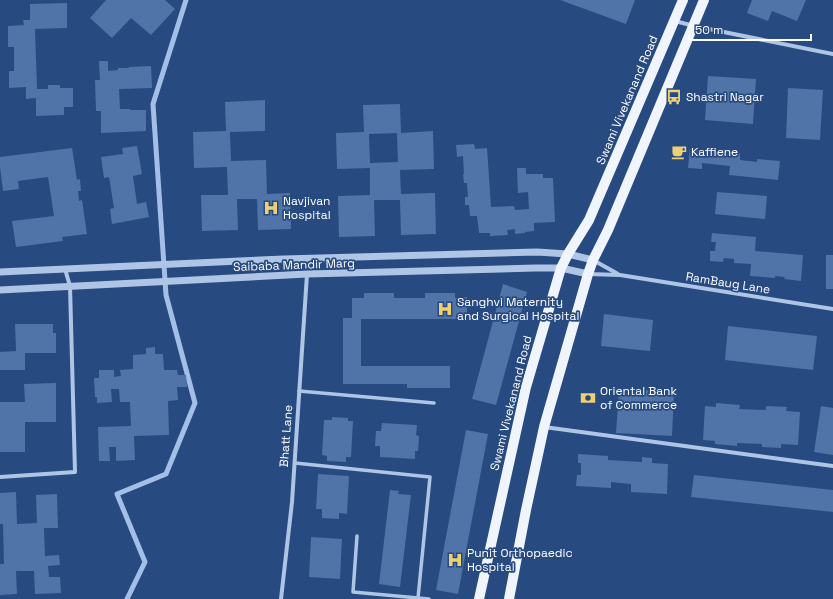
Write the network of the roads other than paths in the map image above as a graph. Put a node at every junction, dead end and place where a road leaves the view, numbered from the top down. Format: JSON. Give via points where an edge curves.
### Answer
{"nodes":[{"id":1,"x":683,"y":0,"type":"edge"},
{"id":2,"x":704,"y":0,"type":"edge"},
{"id":3,"x":675,"y":21,"type":"junction"},
{"id":4,"x":694,"y":26,"type":"junction"},
{"id":5,"x":833,"y":54,"type":"edge"},
{"id":6,"x":568,"y":254,"type":"junction"},
{"id":7,"x":593,"y":260,"type":"junction"},
{"id":8,"x":561,"y":268,"type":"junction"},
{"id":9,"x":65,"y":269,"type":"junction"},
{"id":10,"x":0,"y":272,"type":"edge"},
{"id":11,"x":307,"y":274,"type":"junction"},
{"id":12,"x":588,"y":274,"type":"junction"},
{"id":13,"x":620,"y":275,"type":"junction"},
{"id":14,"x":70,"y":286,"type":"junction"},
{"id":15,"x":0,"y":290,"type":"edge"},
{"id":16,"x":833,"y":309,"type":"edge"},
{"id":17,"x":299,"y":391,"type":"junction"},
{"id":18,"x":434,"y":404,"type":"dead end"},
{"id":19,"x":544,"y":427,"type":"junction"},
{"id":20,"x":295,"y":462,"type":"junction"},
{"id":21,"x":833,"y":466,"type":"edge"},
{"id":22,"x":0,"y":477,"type":"edge"},
{"id":23,"x":356,"y":536,"type":"dead end"},
{"id":24,"x":418,"y":598,"type":"junction"},
{"id":25,"x":281,"y":599,"type":"edge"},
{"id":26,"x":429,"y":599,"type":"edge"},
{"id":27,"x":479,"y":599,"type":"edge"},
{"id":28,"x":509,"y":599,"type":"edge"}],
"edges":[{"from":1,"to":3,"type":"main road","name":"Swami Vivekanand Road"},
{"from":2,"to":4,"type":"main road"},
{"from":3,"to":4,"type":"street"},
{"from":3,"to":6,"type":"main road","name":"Swami Vivekanand Road","via":[[589,220]]},
{"from":4,"to":5,"type":"street"},
{"from":4,"to":7,"type":"main road"},
{"from":6,"to":7,"type":"street","name":"Saibaba Mandir Marg"},
{"from":6,"to":8,"type":"main road","name":"Swami Vivekanand Road"},
{"from":6,"to":9,"type":"street","name":"Saibaba Mandir Marg","via":[[482,253]]},
{"from":7,"to":12,"type":"main road"},
{"from":7,"to":13,"type":"street"},
{"from":8,"to":11,"type":"street","name":"Saibaba Mandir Marg"},
{"from":8,"to":12,"type":"street","name":"Saibaba Mandir Marg"},
{"from":8,"to":27,"type":"main road","name":"Swami Vivekanand Road","via":[[526,387]]},
{"from":9,"to":10,"type":"street"},
{"from":9,"to":14,"type":"street"},
{"from":11,"to":14,"type":"street","name":"Saibaba Mandir Marg"},
{"from":11,"to":17,"type":"street","name":"Bhatt Lane"},
{"from":12,"to":13,"type":"street"},
{"from":12,"to":19,"type":"main road"},
{"from":13,"to":16,"type":"street","name":"RamBaug Lane"},
{"from":14,"to":15,"type":"street","name":"Saibaba Mandir Marg"},
{"from":14,"to":22,"type":"street","via":[[75,472]]},
{"from":17,"to":18,"type":"street"},
{"from":17,"to":20,"type":"street","name":"Bhatt Lane"},
{"from":19,"to":21,"type":"street"},
{"from":19,"to":28,"type":"main road"},
{"from":20,"to":24,"type":"street","via":[[430,477]]},
{"from":20,"to":25,"type":"street","name":"Bhatt Lane"},
{"from":23,"to":24,"type":"street","via":[[353,592]]},
{"from":24,"to":26,"type":"street"}]}
